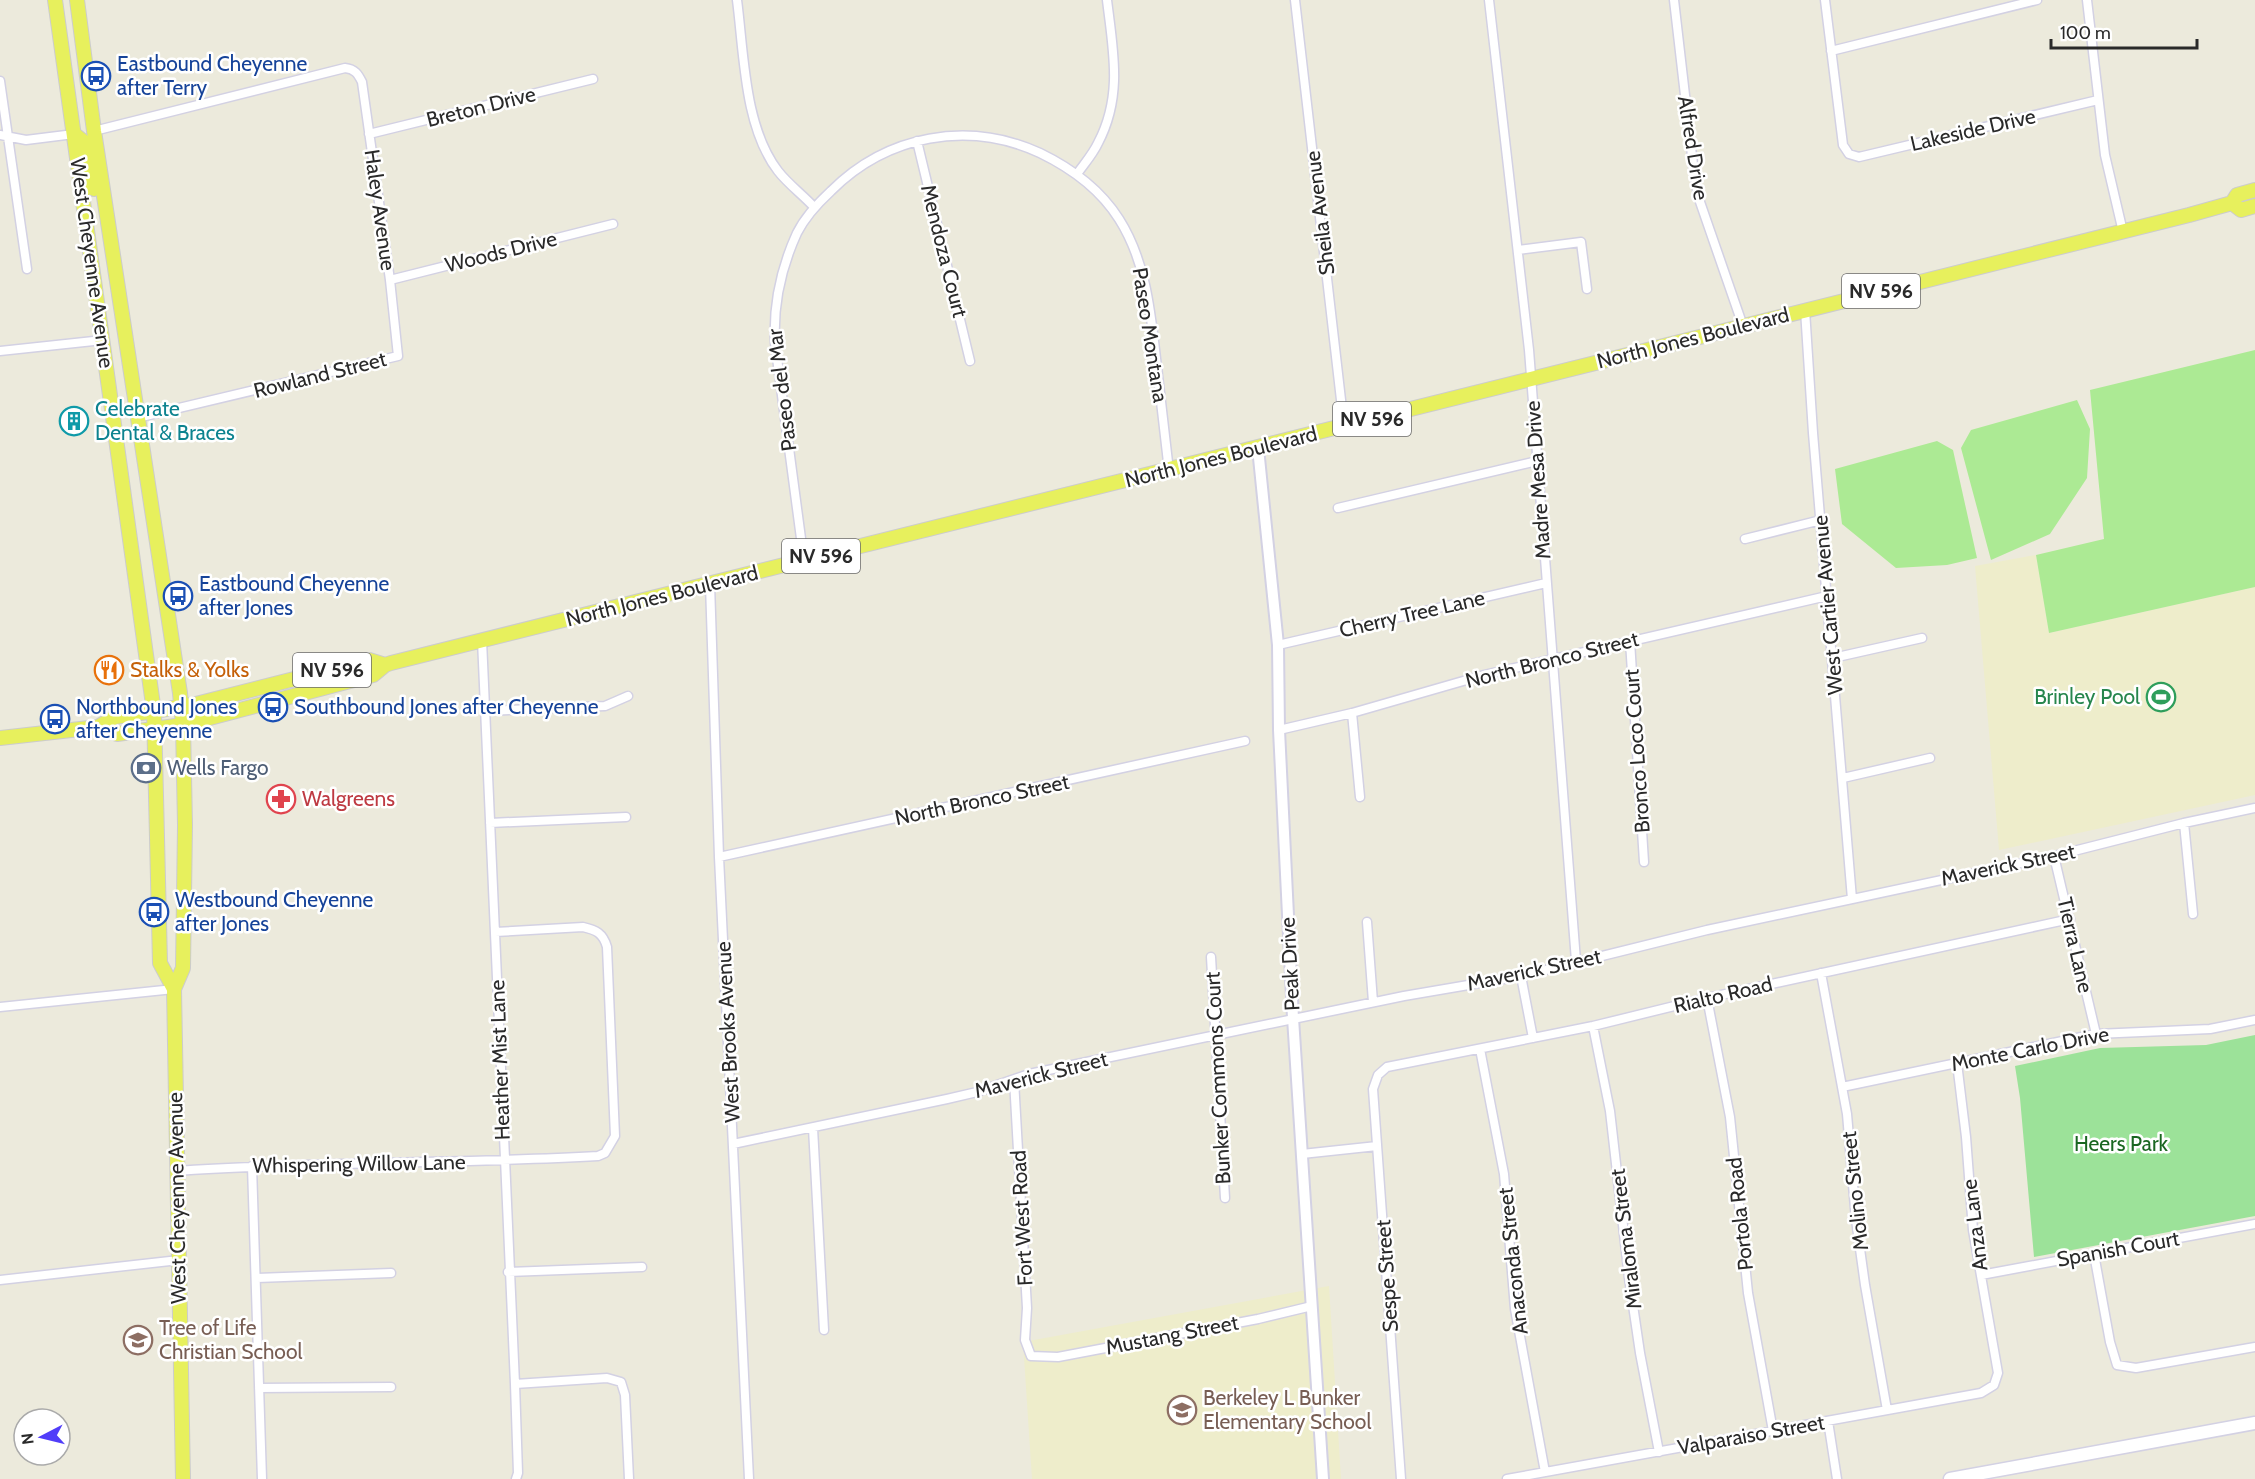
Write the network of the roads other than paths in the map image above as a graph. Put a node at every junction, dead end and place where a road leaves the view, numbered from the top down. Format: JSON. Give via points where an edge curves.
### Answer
{"nodes":[{"id":1,"x":56,"y":0,"type":"edge"},
{"id":2,"x":77,"y":0,"type":"edge"},
{"id":3,"x":737,"y":0,"type":"edge"},
{"id":4,"x":1107,"y":0,"type":"edge"},
{"id":5,"x":1295,"y":0,"type":"edge"},
{"id":6,"x":1489,"y":0,"type":"edge"},
{"id":7,"x":1674,"y":0,"type":"edge"},
{"id":8,"x":1825,"y":0,"type":"edge"},
{"id":9,"x":2037,"y":0,"type":"edge"},
{"id":10,"x":2086,"y":0,"type":"edge"},
{"id":11,"x":1831,"y":51,"type":"junction"},
{"id":12,"x":593,"y":79,"type":"dead end"},
{"id":13,"x":0,"y":81,"type":"edge"},
{"id":14,"x":2098,"y":100,"type":"junction"},
{"id":15,"x":94,"y":131,"type":"junction"},
{"id":16,"x":74,"y":134,"type":"junction"},
{"id":17,"x":369,"y":134,"type":"junction"},
{"id":18,"x":4,"y":136,"type":"edge"},
{"id":19,"x":917,"y":141,"type":"junction"},
{"id":20,"x":1077,"y":174,"type":"junction"},
{"id":21,"x":2255,"y":190,"type":"edge"},
{"id":22,"x":2232,"y":203,"type":"junction"},
{"id":23,"x":2255,"y":206,"type":"edge"},
{"id":24,"x":814,"y":207,"type":"junction"},
{"id":25,"x":613,"y":224,"type":"dead end"},
{"id":26,"x":2123,"y":232,"type":"junction"},
{"id":27,"x":1518,"y":250,"type":"junction"},
{"id":28,"x":112,"y":254,"type":"junction"},
{"id":29,"x":27,"y":268,"type":"dead end"},
{"id":30,"x":390,"y":280,"type":"junction"},
{"id":31,"x":1587,"y":289,"type":"dead end"},
{"id":32,"x":1805,"y":310,"type":"junction"},
{"id":33,"x":1743,"y":326,"type":"junction"},
{"id":34,"x":103,"y":340,"type":"junction"},
{"id":35,"x":0,"y":351,"type":"edge"},
{"id":36,"x":398,"y":356,"type":"joint"},
{"id":37,"x":970,"y":361,"type":"dead end"},
{"id":38,"x":1530,"y":379,"type":"junction"},
{"id":39,"x":137,"y":418,"type":"junction"},
{"id":40,"x":1344,"y":426,"type":"junction"},
{"id":41,"x":1258,"y":448,"type":"junction"},
{"id":42,"x":1537,"y":461,"type":"junction"},
{"id":43,"x":1169,"y":471,"type":"junction"},
{"id":44,"x":1338,"y":508,"type":"dead end"},
{"id":45,"x":1821,"y":520,"type":"junction"},
{"id":46,"x":1745,"y":539,"type":"dead end"},
{"id":47,"x":804,"y":561,"type":"junction"},
{"id":48,"x":1546,"y":583,"type":"junction"},
{"id":49,"x":710,"y":584,"type":"junction"},
{"id":50,"x":1827,"y":596,"type":"junction"},
{"id":51,"x":1922,"y":638,"type":"dead end"},
{"id":52,"x":482,"y":640,"type":"junction"},
{"id":53,"x":1630,"y":641,"type":"junction"},
{"id":54,"x":1278,"y":645,"type":"junction"},
{"id":55,"x":1833,"y":658,"type":"junction"},
{"id":56,"x":1552,"y":660,"type":"junction"},
{"id":57,"x":385,"y":665,"type":"junction"},
{"id":58,"x":628,"y":696,"type":"dead end"},
{"id":59,"x":181,"y":707,"type":"junction"},
{"id":60,"x":485,"y":711,"type":"junction"},
{"id":61,"x":154,"y":712,"type":"junction"},
{"id":62,"x":1352,"y":713,"type":"junction"},
{"id":63,"x":183,"y":725,"type":"junction"},
{"id":64,"x":98,"y":727,"type":"junction"},
{"id":65,"x":154,"y":730,"type":"junction"},
{"id":66,"x":1280,"y":730,"type":"junction"},
{"id":67,"x":0,"y":738,"type":"edge"},
{"id":68,"x":1245,"y":741,"type":"dead end"},
{"id":69,"x":1930,"y":758,"type":"dead end"},
{"id":70,"x":1843,"y":778,"type":"junction"},
{"id":71,"x":1360,"y":798,"type":"dead end"},
{"id":72,"x":2255,"y":808,"type":"edge"},
{"id":73,"x":626,"y":817,"type":"dead end"},
{"id":74,"x":490,"y":823,"type":"junction"},
{"id":75,"x":2184,"y":823,"type":"junction"},
{"id":76,"x":2054,"y":856,"type":"junction"},
{"id":77,"x":719,"y":857,"type":"junction"},
{"id":78,"x":1644,"y":862,"type":"dead end"},
{"id":79,"x":1852,"y":899,"type":"junction"},
{"id":80,"x":2193,"y":914,"type":"dead end"},
{"id":81,"x":2070,"y":919,"type":"junction"},
{"id":82,"x":1367,"y":922,"type":"dead end"},
{"id":83,"x":495,"y":932,"type":"junction"},
{"id":84,"x":1211,"y":957,"type":"dead end"},
{"id":85,"x":1576,"y":962,"type":"junction"},
{"id":86,"x":1821,"y":973,"type":"junction"},
{"id":87,"x":1521,"y":976,"type":"junction"},
{"id":88,"x":174,"y":989,"type":"junction"},
{"id":89,"x":1707,"y":998,"type":"junction"},
{"id":90,"x":1373,"y":1002,"type":"junction"},
{"id":91,"x":0,"y":1007,"type":"edge"},
{"id":92,"x":1293,"y":1018,"type":"junction"},
{"id":93,"x":2255,"y":1020,"type":"edge"},
{"id":94,"x":1593,"y":1026,"type":"junction"},
{"id":95,"x":1215,"y":1033,"type":"junction"},
{"id":96,"x":2096,"y":1034,"type":"junction"},
{"id":97,"x":1533,"y":1038,"type":"junction"},
{"id":98,"x":1480,"y":1049,"type":"junction"},
{"id":99,"x":1957,"y":1063,"type":"junction"},
{"id":100,"x":1378,"y":1075,"type":"joint"},
{"id":101,"x":1014,"y":1080,"type":"junction"},
{"id":102,"x":1842,"y":1087,"type":"junction"},
{"id":103,"x":813,"y":1128,"type":"junction"},
{"id":104,"x":733,"y":1144,"type":"junction"},
{"id":105,"x":1377,"y":1146,"type":"junction"},
{"id":106,"x":1302,"y":1154,"type":"junction"},
{"id":107,"x":504,"y":1162,"type":"junction"},
{"id":108,"x":252,"y":1166,"type":"junction"},
{"id":109,"x":177,"y":1171,"type":"junction"},
{"id":110,"x":1225,"y":1198,"type":"dead end"},
{"id":111,"x":2255,"y":1224,"type":"edge"},
{"id":112,"x":2094,"y":1254,"type":"junction"},
{"id":113,"x":179,"y":1260,"type":"junction"},
{"id":114,"x":642,"y":1267,"type":"dead end"},
{"id":115,"x":508,"y":1272,"type":"junction"},
{"id":116,"x":391,"y":1273,"type":"dead end"},
{"id":117,"x":1981,"y":1275,"type":"junction"},
{"id":118,"x":257,"y":1278,"type":"junction"},
{"id":119,"x":0,"y":1280,"type":"edge"},
{"id":120,"x":1312,"y":1306,"type":"junction"},
{"id":121,"x":824,"y":1330,"type":"dead end"},
{"id":122,"x":2255,"y":1347,"type":"edge"},
{"id":123,"x":1031,"y":1356,"type":"joint"},
{"id":124,"x":515,"y":1384,"type":"junction"},
{"id":125,"x":1994,"y":1385,"type":"joint"},
{"id":126,"x":392,"y":1387,"type":"dead end"},
{"id":127,"x":259,"y":1388,"type":"junction"},
{"id":128,"x":1887,"y":1410,"type":"junction"},
{"id":129,"x":1828,"y":1421,"type":"junction"},
{"id":130,"x":2255,"y":1423,"type":"edge"},
{"id":131,"x":1773,"y":1431,"type":"junction"},
{"id":132,"x":1659,"y":1452,"type":"junction"},
{"id":133,"x":1545,"y":1472,"type":"junction"},
{"id":134,"x":183,"y":1479,"type":"edge"},
{"id":135,"x":262,"y":1479,"type":"edge"},
{"id":136,"x":516,"y":1479,"type":"edge"},
{"id":137,"x":629,"y":1479,"type":"edge"},
{"id":138,"x":749,"y":1479,"type":"edge"},
{"id":139,"x":1323,"y":1479,"type":"edge"},
{"id":140,"x":1401,"y":1479,"type":"edge"},
{"id":141,"x":1507,"y":1479,"type":"edge"},
{"id":142,"x":1837,"y":1479,"type":"edge"},
{"id":143,"x":1950,"y":1479,"type":"edge"}],
"edges":[{"from":1,"to":15,"type":"main road","via":[[80,124]]},
{"from":1,"to":16,"type":"main road","name":"West Cheyenne Avenue"},
{"from":2,"to":15,"type":"main road","name":"West Cheyenne Avenue"},
{"from":3,"to":24,"type":"street","via":[[758,134],[777,171]]},
{"from":4,"to":20,"type":"street","via":[[1115,89],[1098,144]]},
{"from":5,"to":40,"type":"street","name":"Sheila Avenue"},
{"from":6,"to":27,"type":"street","name":"Madre Mesa Drive"},
{"from":7,"to":33,"type":"street","name":"Alfred Drive","via":[[1699,199]]},
{"from":8,"to":11,"type":"street"},
{"from":9,"to":11,"type":"street"},
{"from":10,"to":14,"type":"street"},
{"from":11,"to":14,"type":"street","name":"Lakeside Drive","via":[[1843,145],[1849,153],[1860,157]]},
{"from":12,"to":17,"type":"street","name":"Breton Drive"},
{"from":13,"to":18,"type":"street"},
{"from":14,"to":26,"type":"street","via":[[2105,155]]},
{"from":15,"to":17,"type":"street","name":"Haley Avenue","via":[[345,68],[358,74],[362,82]]},
{"from":15,"to":28,"type":"main road","name":"West Cheyenne Avenue"},
{"from":16,"to":18,"type":"street","via":[[26,140]]},
{"from":16,"to":28,"type":"main road","via":[[84,142],[104,237]]},
{"from":16,"to":34,"type":"main road","name":"West Cheyenne Avenue"},
{"from":17,"to":30,"type":"street","name":"Haley Avenue"},
{"from":18,"to":29,"type":"street"},
{"from":19,"to":20,"type":"street","name":"Paseo Montana","via":[[941,136],[984,136],[1020,144]]},
{"from":19,"to":24,"type":"street","name":"Paseo del Mar","via":[[885,151],[845,177]]},
{"from":19,"to":37,"type":"street","name":"Mendoza Court"},
{"from":20,"to":43,"type":"street","name":"Paseo Montana","via":[[1117,216],[1142,266]]},
{"from":21,"to":22,"type":"main road","name":"North Jones Boulevard","number":"NV 596","via":[[2237,195]]},
{"from":22,"to":23,"type":"main road","name":"North Jones Boulevard","number":"NV 596","via":[[2241,210]]},
{"from":22,"to":26,"type":"main road","name":"North Jones Boulevard","number":"NV 596"},
{"from":24,"to":47,"type":"street","name":"Paseo del Mar","via":[[798,232],[780,278],[774,319]]},
{"from":25,"to":30,"type":"street","name":"Woods Drive"},
{"from":26,"to":32,"type":"main road","name":"North Jones Boulevard","number":"NV 596"},
{"from":27,"to":31,"type":"street","via":[[1581,242]]},
{"from":27,"to":38,"type":"street","name":"Madre Mesa Drive"},
{"from":28,"to":39,"type":"main road","name":"West Cheyenne Avenue"},
{"from":30,"to":36,"type":"street","name":"Haley Avenue"},
{"from":32,"to":33,"type":"main road","name":"North Jones Boulevard","number":"NV 596"},
{"from":32,"to":45,"type":"street","name":"West Cartier Avenue"},
{"from":33,"to":38,"type":"main road","name":"North Jones Boulevard","number":"NV 596"},
{"from":34,"to":35,"type":"street"},
{"from":34,"to":61,"type":"main road","name":"West Cheyenne Avenue"},
{"from":36,"to":39,"type":"street","name":"Rowland Street"},
{"from":38,"to":40,"type":"main road","name":"North Jones Boulevard","number":"NV 596"},
{"from":38,"to":42,"type":"street","name":"Madre Mesa Drive"},
{"from":39,"to":59,"type":"main road","name":"West Cheyenne Avenue"},
{"from":40,"to":41,"type":"main road","name":"North Jones Boulevard","number":"NV 596"},
{"from":41,"to":43,"type":"main road","name":"North Jones Boulevard","number":"NV 596"},
{"from":41,"to":54,"type":"street","name":"Peak Drive"},
{"from":42,"to":44,"type":"street"},
{"from":42,"to":48,"type":"street","name":"Madre Mesa Drive"},
{"from":43,"to":47,"type":"main road","name":"North Jones Boulevard","number":"NV 596"},
{"from":45,"to":46,"type":"street"},
{"from":45,"to":50,"type":"street","name":"West Cartier Avenue"},
{"from":47,"to":49,"type":"main road","name":"North Jones Boulevard","number":"NV 596"},
{"from":48,"to":54,"type":"street","name":"Cherry Tree Lane"},
{"from":48,"to":56,"type":"street","name":"Madre Mesa Drive"},
{"from":49,"to":52,"type":"main road","name":"North Jones Boulevard","number":"NV 596"},
{"from":49,"to":77,"type":"street","name":"West Brooks Avenue"},
{"from":50,"to":53,"type":"street","name":"North Bronco Street"},
{"from":50,"to":55,"type":"street","name":"West Cartier Avenue"},
{"from":51,"to":55,"type":"street"},
{"from":52,"to":57,"type":"main road","name":"North Jones Boulevard","number":"NV 596"},
{"from":52,"to":60,"type":"street","name":"Heather Mist Lane"},
{"from":53,"to":56,"type":"street","name":"North Bronco Street"},
{"from":53,"to":78,"type":"street","name":"Bronco Loco Court"},
{"from":54,"to":66,"type":"street","name":"Peak Drive"},
{"from":55,"to":70,"type":"street","name":"West Cartier Avenue"},
{"from":56,"to":62,"type":"street","name":"North Bronco Street"},
{"from":56,"to":85,"type":"street","name":"Madre Mesa Drive"},
{"from":57,"to":59,"type":"main road","name":"North Jones Boulevard","number":"NV 596","via":[[369,660]]},
{"from":57,"to":63,"type":"main road","name":"North Jones Boulevard","number":"NV 596","via":[[373,675]]},
{"from":58,"to":60,"type":"street","via":[[605,706]]},
{"from":59,"to":61,"type":"main road","name":"North Jones Boulevard","number":"NV 596"},
{"from":59,"to":63,"type":"main road","name":"West Cheyenne Avenue"},
{"from":60,"to":74,"type":"street","name":"Heather Mist Lane"},
{"from":61,"to":64,"type":"main road","name":"North Jones Boulevard","number":"NV 596","via":[[115,717]]},
{"from":61,"to":65,"type":"main road","name":"West Cheyenne Avenue"},
{"from":62,"to":66,"type":"street","name":"North Bronco Street"},
{"from":62,"to":71,"type":"street"},
{"from":63,"to":65,"type":"main road","name":"North Jones Boulevard","number":"NV 596"},
{"from":63,"to":88,"type":"main road","name":"West Cheyenne Avenue","via":[[183,968]]},
{"from":64,"to":65,"type":"main road","name":"North Jones Boulevard","number":"NV 596","via":[[117,734]]},
{"from":64,"to":67,"type":"main road","name":"North Jones Boulevard","number":"NV 596"},
{"from":65,"to":88,"type":"main road","name":"West Cheyenne Avenue","via":[[160,963]]},
{"from":66,"to":92,"type":"street","name":"Peak Drive"},
{"from":68,"to":77,"type":"street","name":"North Bronco Street"},
{"from":69,"to":70,"type":"street"},
{"from":70,"to":79,"type":"street","name":"West Cartier Avenue"},
{"from":72,"to":75,"type":"street","name":"Maverick Street"},
{"from":73,"to":74,"type":"street"},
{"from":74,"to":83,"type":"street","name":"Heather Mist Lane"},
{"from":75,"to":76,"type":"street","name":"Maverick Street"},
{"from":75,"to":80,"type":"street"},
{"from":76,"to":79,"type":"street","name":"Maverick Street"},
{"from":76,"to":81,"type":"street","name":"Tierra Lane"},
{"from":77,"to":104,"type":"street","name":"West Brooks Avenue"},
{"from":79,"to":85,"type":"street","name":"Maverick Street"},
{"from":81,"to":86,"type":"street","name":"Rialto Road"},
{"from":81,"to":96,"type":"street","name":"Tierra Lane"},
{"from":82,"to":90,"type":"street"},
{"from":83,"to":107,"type":"street","name":"Heather Mist Lane"},
{"from":83,"to":107,"type":"street","name":"Whispering Willow Lane","via":[[583,927],[597,931],[605,939],[615,1136],[605,1153],[598,1156]]},
{"from":84,"to":95,"type":"street","name":"Bunker Commons Court"},
{"from":85,"to":87,"type":"street","name":"Maverick Street"},
{"from":86,"to":89,"type":"street","name":"Rialto Road"},
{"from":86,"to":102,"type":"street","name":"Molino Street"},
{"from":87,"to":90,"type":"street","name":"Maverick Street"},
{"from":87,"to":97,"type":"street"},
{"from":88,"to":91,"type":"street"},
{"from":88,"to":109,"type":"main road","name":"West Cheyenne Avenue"},
{"from":89,"to":94,"type":"street","name":"Rialto Road"},
{"from":89,"to":131,"type":"street","name":"Portola Road","via":[[1730,1117],[1748,1293]]},
{"from":90,"to":92,"type":"street","name":"Maverick Street"},
{"from":92,"to":95,"type":"street","name":"Maverick Street"},
{"from":92,"to":106,"type":"street","name":"Peak Drive"},
{"from":93,"to":96,"type":"street","name":"Monte Carlo Drive","via":[[2210,1029]]},
{"from":94,"to":97,"type":"street","name":"Rialto Road"},
{"from":94,"to":132,"type":"street","name":"Miraloma Street","via":[[1610,1111],[1640,1353]]},
{"from":95,"to":101,"type":"street","name":"Maverick Street"},
{"from":95,"to":110,"type":"street","name":"Bunker Commons Court"},
{"from":96,"to":99,"type":"street","name":"Monte Carlo Drive"},
{"from":97,"to":98,"type":"street","name":"Rialto Road"},
{"from":98,"to":100,"type":"street","name":"Rialto Road","via":[[1387,1067]]},
{"from":98,"to":133,"type":"street","name":"Anaconda Street","via":[[1504,1174],[1515,1309]]},
{"from":99,"to":102,"type":"street","name":"Monte Carlo Drive"},
{"from":99,"to":117,"type":"street","name":"Anza Lane"},
{"from":100,"to":105,"type":"street","name":"Sespe Street","via":[[1373,1089]]},
{"from":101,"to":103,"type":"street","name":"Maverick Street","via":[[977,1092]]},
{"from":101,"to":123,"type":"street","name":"Fort West Road","via":[[1025,1340]]},
{"from":102,"to":128,"type":"street","name":"Molino Street","via":[[1865,1285]]},
{"from":103,"to":104,"type":"street","name":"Maverick Street"},
{"from":103,"to":121,"type":"street"},
{"from":104,"to":138,"type":"street","name":"West Brooks Avenue"},
{"from":105,"to":106,"type":"street"},
{"from":105,"to":140,"type":"street","name":"Sespe Street"},
{"from":106,"to":120,"type":"street","name":"Peak Drive"},
{"from":107,"to":108,"type":"street","name":"Whispering Willow Lane"},
{"from":107,"to":115,"type":"street","name":"Heather Mist Lane"},
{"from":108,"to":109,"type":"street","name":"Whispering Willow Lane"},
{"from":108,"to":118,"type":"street"},
{"from":109,"to":113,"type":"main road","name":"West Cheyenne Avenue"},
{"from":111,"to":112,"type":"street","name":"Spanish Court"},
{"from":112,"to":117,"type":"street","name":"Spanish Court"},
{"from":112,"to":122,"type":"street","via":[[2117,1365],[2136,1368]]},
{"from":113,"to":119,"type":"street"},
{"from":113,"to":134,"type":"main road","name":"West Cheyenne Avenue"},
{"from":114,"to":115,"type":"street"},
{"from":115,"to":124,"type":"street","name":"Heather Mist Lane"},
{"from":116,"to":118,"type":"street"},
{"from":117,"to":125,"type":"street","name":"Anza Lane","via":[[1998,1372]]},
{"from":118,"to":127,"type":"street"},
{"from":120,"to":123,"type":"street","name":"Mustang Street","via":[[1058,1357]]},
{"from":120,"to":139,"type":"street","name":"Peak Drive"},
{"from":124,"to":136,"type":"street","name":"Heather Mist Lane"},
{"from":124,"to":137,"type":"street","via":[[607,1378],[621,1382]]},
{"from":125,"to":128,"type":"street","name":"Valparaiso Street","via":[[1981,1393]]},
{"from":126,"to":127,"type":"street"},
{"from":127,"to":135,"type":"street"},
{"from":128,"to":129,"type":"street","name":"Valparaiso Street"},
{"from":129,"to":131,"type":"street","name":"Valparaiso Street"},
{"from":129,"to":142,"type":"street"},
{"from":130,"to":143,"type":"main road"},
{"from":131,"to":132,"type":"street","name":"Valparaiso Street"},
{"from":132,"to":133,"type":"street","name":"Valparaiso Street"},
{"from":133,"to":141,"type":"street","name":"Valparaiso Street"}]}
